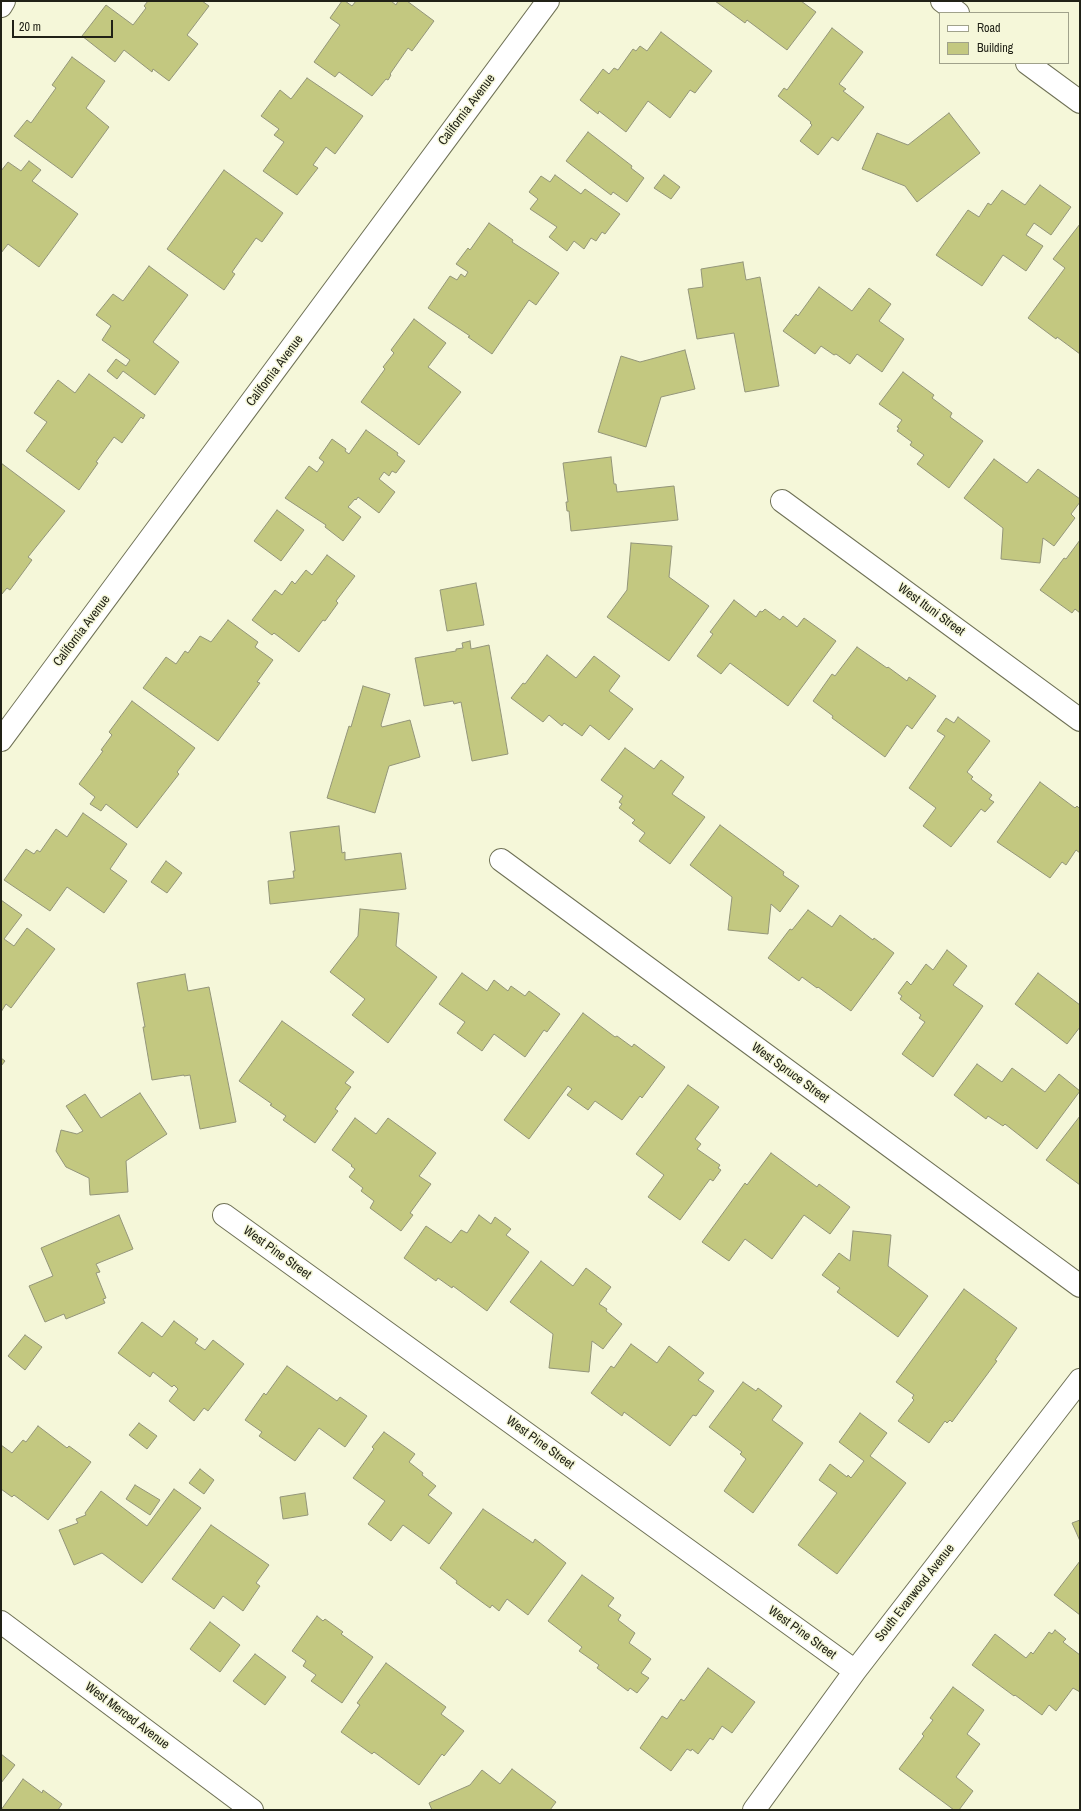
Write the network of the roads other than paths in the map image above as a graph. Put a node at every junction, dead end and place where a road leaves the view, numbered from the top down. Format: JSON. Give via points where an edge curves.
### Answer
{"nodes":[{"id":1,"x":4,"y":1,"type":"edge"},
{"id":2,"x":548,"y":1,"type":"edge"},
{"id":3,"x":942,"y":1,"type":"edge"},
{"id":4,"x":1,"y":6,"type":"edge"},
{"id":5,"x":957,"y":12,"type":"edge"},
{"id":6,"x":1028,"y":64,"type":"edge"},
{"id":7,"x":1080,"y":102,"type":"edge"},
{"id":8,"x":782,"y":501,"type":"dead end"},
{"id":9,"x":1080,"y":720,"type":"edge"},
{"id":10,"x":1,"y":740,"type":"edge"},
{"id":11,"x":500,"y":860,"type":"dead end"},
{"id":12,"x":224,"y":1215,"type":"dead end"},
{"id":13,"x":1080,"y":1286,"type":"edge"},
{"id":14,"x":1080,"y":1380,"type":"edge"},
{"id":15,"x":1,"y":1622,"type":"edge"},
{"id":16,"x":855,"y":1671,"type":"junction"},
{"id":17,"x":252,"y":1810,"type":"edge"},
{"id":18,"x":754,"y":1810,"type":"edge"}],
"edges":[{"from":1,"to":4,"type":"street"},
{"from":2,"to":10,"type":"street","name":"California Avenue"},
{"from":3,"to":5,"type":"street"},
{"from":6,"to":7,"type":"street"},
{"from":8,"to":9,"type":"street","name":"West Ituni Street"},
{"from":11,"to":13,"type":"street","name":"West Spruce Street"},
{"from":12,"to":16,"type":"street","name":"West Pine Street"},
{"from":14,"to":16,"type":"street","name":"South Evanwood Avenue"},
{"from":15,"to":17,"type":"street","name":"West Merced Avenue"},
{"from":16,"to":18,"type":"street","name":"South Evanwood Avenue"}]}
